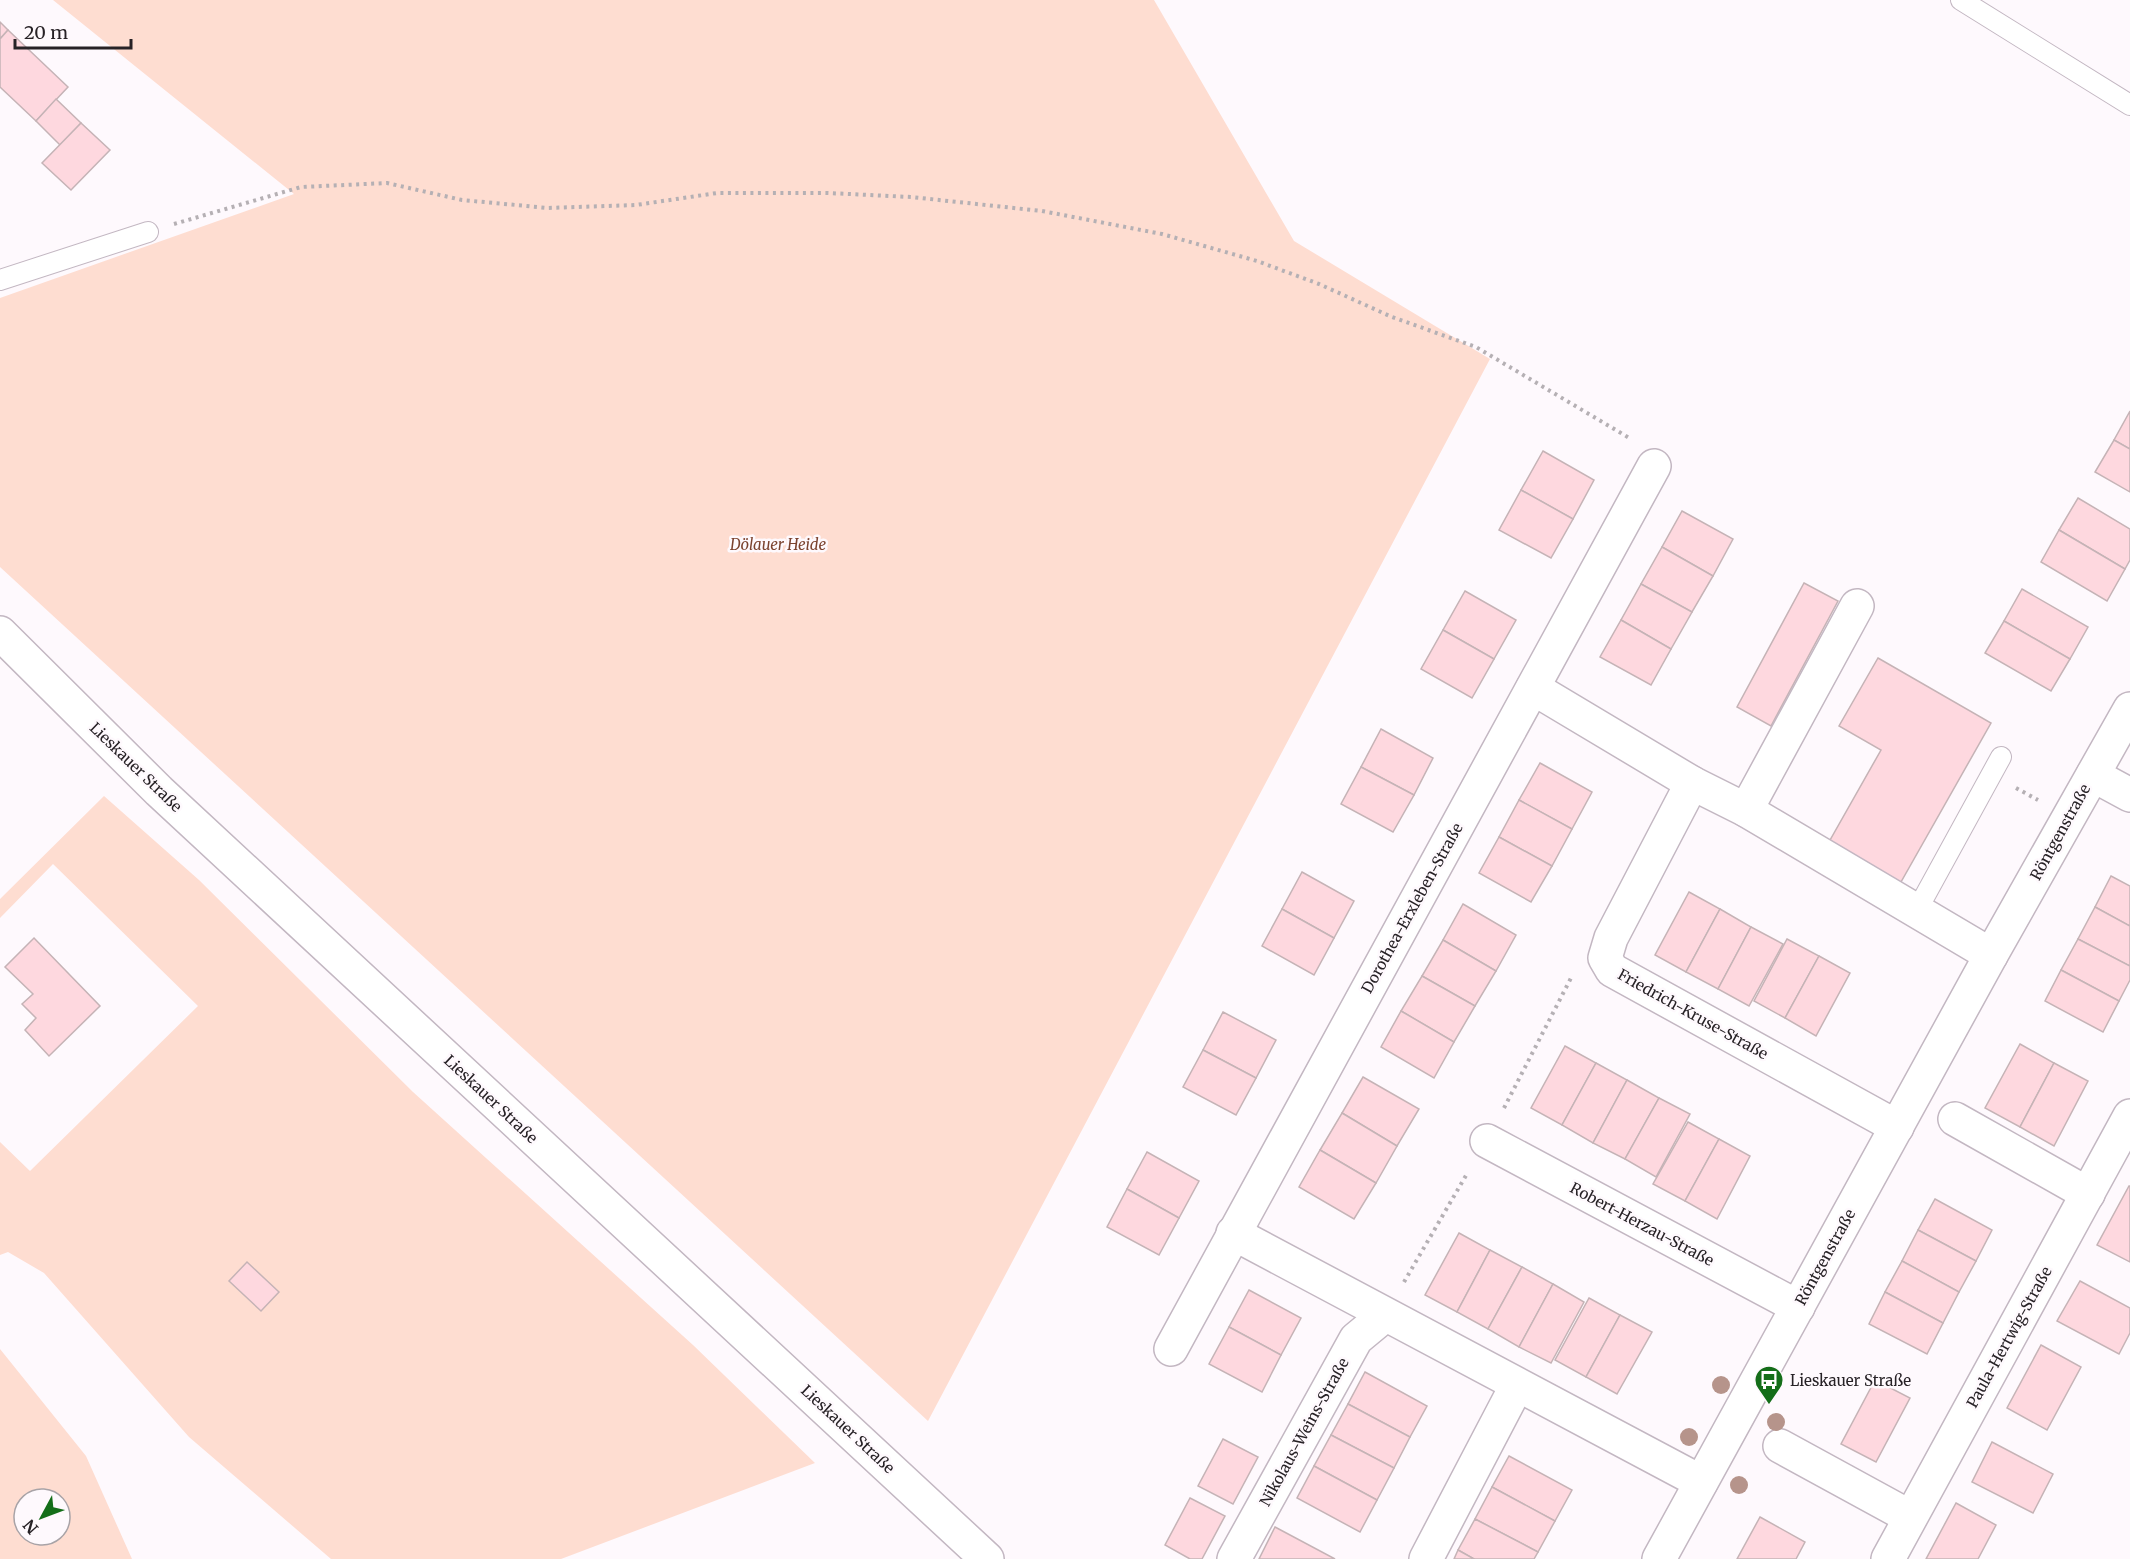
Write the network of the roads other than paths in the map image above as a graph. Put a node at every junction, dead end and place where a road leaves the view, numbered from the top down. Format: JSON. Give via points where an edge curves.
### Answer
{"nodes":[{"id":1,"x":1961,"y":0,"type":"edge"},
{"id":2,"x":2130,"y":105,"type":"edge"},
{"id":3,"x":148,"y":232,"type":"road end"},
{"id":4,"x":0,"y":280,"type":"edge"},
{"id":5,"x":1654,"y":466,"type":"road end"},
{"id":6,"x":1857,"y":606,"type":"dead end"},
{"id":7,"x":0,"y":633,"type":"edge"},
{"id":8,"x":1533,"y":688,"type":"junction"},
{"id":9,"x":2130,"y":709,"type":"edge"},
{"id":10,"x":2001,"y":757,"type":"dead end"},
{"id":11,"x":2092,"y":775,"type":"junction"},
{"id":12,"x":1692,"y":783,"type":"junction"},
{"id":13,"x":2130,"y":795,"type":"edge"},
{"id":14,"x":1746,"y":810,"type":"junction"},
{"id":15,"x":1916,"y":912,"type":"junction"},
{"id":16,"x":1991,"y":955,"type":"junction"},
{"id":17,"x":2130,"y":1116,"type":"edge"},
{"id":18,"x":1955,"y":1119,"type":"dead end"},
{"id":19,"x":1897,"y":1127,"type":"junction"},
{"id":20,"x":1487,"y":1140,"type":"dead end"},
{"id":21,"x":2088,"y":1194,"type":"junction"},
{"id":22,"x":1233,"y":1233,"type":"junction"},
{"id":23,"x":1798,"y":1307,"type":"junction"},
{"id":24,"x":1385,"y":1315,"type":"junction"},
{"id":25,"x":1170,"y":1349,"type":"dead end"},
{"id":26,"x":1517,"y":1385,"type":"junction"},
{"id":27,"x":1780,"y":1446,"type":"dead end"},
{"id":28,"x":1701,"y":1482,"type":"junction"},
{"id":29,"x":1910,"y":1517,"type":"junction"},
{"id":30,"x":987,"y":1559,"type":"edge"},
{"id":31,"x":1234,"y":1559,"type":"edge"},
{"id":32,"x":1426,"y":1559,"type":"edge"},
{"id":33,"x":1659,"y":1559,"type":"edge"},
{"id":34,"x":1888,"y":1559,"type":"edge"}],
"edges":[{"from":1,"to":2,"type":"lane"},
{"from":3,"to":4,"type":"lane"},
{"from":5,"to":8,"type":"street","name":"Dorothea-Erxleben-Straße"},
{"from":6,"to":14,"type":"street"},
{"from":7,"to":30,"type":"street","name":"Lieskauer Straße","via":[[159,791]]},
{"from":8,"to":12,"type":"street"},
{"from":8,"to":22,"type":"street","name":"Dorothea-Erxleben-Straße"},
{"from":9,"to":11,"type":"street","name":"Röntgenstraße"},
{"from":10,"to":15,"type":"lane"},
{"from":11,"to":13,"type":"street"},
{"from":11,"to":16,"type":"street","name":"Röntgenstraße"},
{"from":12,"to":14,"type":"street"},
{"from":12,"to":19,"type":"street","name":"Friedrich-Kruse-Straße","via":[[1611,938],[1605,958],[1612,970]]},
{"from":14,"to":15,"type":"street"},
{"from":15,"to":16,"type":"street"},
{"from":16,"to":19,"type":"street","name":"Röntgenstraße"},
{"from":17,"to":21,"type":"street","name":"Paula-Hertwig-Straße"},
{"from":18,"to":21,"type":"street"},
{"from":19,"to":23,"type":"street","name":"Röntgenstraße"},
{"from":20,"to":23,"type":"street","name":"Robert-Herzau-Straße"},
{"from":21,"to":29,"type":"street","name":"Paula-Hertwig-Straße"},
{"from":22,"to":24,"type":"street"},
{"from":22,"to":25,"type":"street","name":"Dorothea-Erxleben-Straße"},
{"from":23,"to":28,"type":"street","name":"Röntgenstraße"},
{"from":24,"to":26,"type":"street"},
{"from":24,"to":31,"type":"street","name":"Nikolaus-Weins-Straße","via":[[1356,1339]]},
{"from":26,"to":28,"type":"street"},
{"from":26,"to":32,"type":"street"},
{"from":27,"to":29,"type":"street"},
{"from":28,"to":33,"type":"street","name":"Röntgenstraße"},
{"from":29,"to":34,"type":"street","name":"Paula-Hertwig-Straße"}]}
